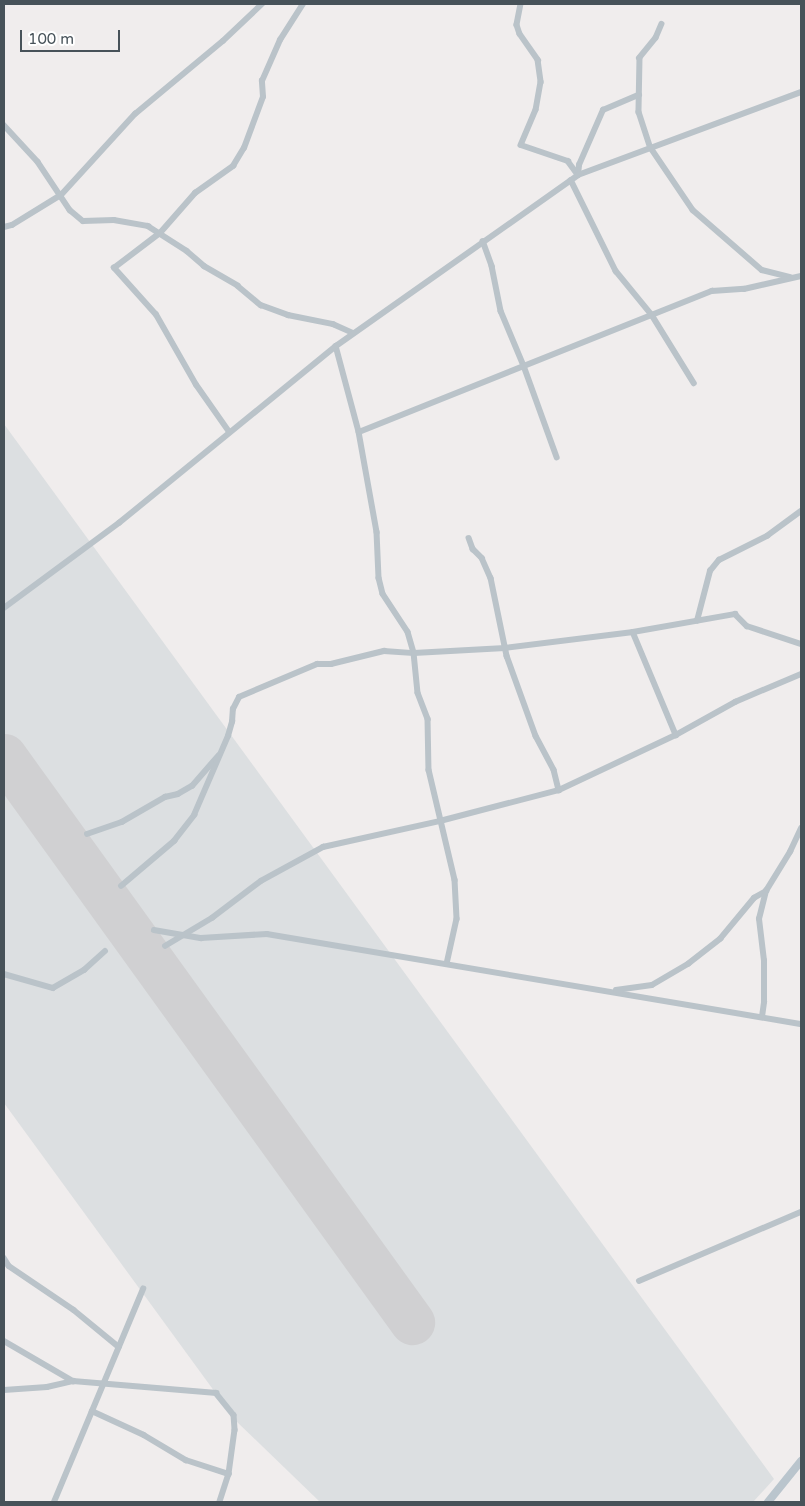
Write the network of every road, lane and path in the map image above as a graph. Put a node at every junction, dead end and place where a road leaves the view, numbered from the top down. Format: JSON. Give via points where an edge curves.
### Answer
{"nodes":[{"id":1,"x":262,"y":4,"type":"edge"},
{"id":2,"x":303,"y":4,"type":"edge"},
{"id":3,"x":521,"y":4,"type":"edge"},
{"id":4,"x":662,"y":24,"type":"dead end"},
{"id":5,"x":801,"y":92,"type":"edge"},
{"id":6,"x":639,"y":95,"type":"junction"},
{"id":7,"x":4,"y":125,"type":"edge"},
{"id":8,"x":651,"y":148,"type":"junction"},
{"id":9,"x":578,"y":175,"type":"junction"},
{"id":10,"x":571,"y":180,"type":"junction"},
{"id":11,"x":61,"y":195,"type":"junction"},
{"id":12,"x":4,"y":227,"type":"edge"},
{"id":13,"x":160,"y":233,"type":"junction"},
{"id":14,"x":483,"y":242,"type":"junction"},
{"id":15,"x":801,"y":276,"type":"edge"},
{"id":16,"x":792,"y":278,"type":"junction"},
{"id":17,"x":652,"y":315,"type":"junction"},
{"id":18,"x":353,"y":334,"type":"junction"},
{"id":19,"x":336,"y":346,"type":"junction"},
{"id":20,"x":524,"y":366,"type":"junction"},
{"id":21,"x":694,"y":383,"type":"dead end"},
{"id":22,"x":229,"y":432,"type":"junction"},
{"id":23,"x":359,"y":432,"type":"junction"},
{"id":24,"x":557,"y":458,"type":"dead end"},
{"id":25,"x":801,"y":512,"type":"edge"},
{"id":26,"x":469,"y":538,"type":"dead end"},
{"id":27,"x":4,"y":608,"type":"edge"},
{"id":28,"x":697,"y":620,"type":"junction"},
{"id":29,"x":633,"y":632,"type":"junction"},
{"id":30,"x":801,"y":644,"type":"edge"},
{"id":31,"x":506,"y":648,"type":"junction"},
{"id":32,"x":414,"y":653,"type":"junction"},
{"id":33,"x":801,"y":674,"type":"edge"},
{"id":34,"x":676,"y":735,"type":"junction"},
{"id":35,"x":221,"y":753,"type":"junction"},
{"id":36,"x":559,"y":790,"type":"junction"},
{"id":37,"x":440,"y":821,"type":"junction"},
{"id":38,"x":801,"y":828,"type":"edge"},
{"id":39,"x":88,"y":834,"type":"dead end"},
{"id":40,"x":121,"y":886,"type":"dead end"},
{"id":41,"x":766,"y":891,"type":"junction"},
{"id":42,"x":154,"y":930,"type":"dead end"},
{"id":43,"x":180,"y":935,"type":"junction"},
{"id":44,"x":166,"y":946,"type":"dead end"},
{"id":45,"x":105,"y":951,"type":"dead end"},
{"id":46,"x":447,"y":964,"type":"junction"},
{"id":47,"x":4,"y":974,"type":"edge"},
{"id":48,"x":609,"y":991,"type":"junction"},
{"id":49,"x":762,"y":1017,"type":"junction"},
{"id":50,"x":801,"y":1024,"type":"edge"},
{"id":51,"x":801,"y":1212,"type":"edge"},
{"id":52,"x":4,"y":1258,"type":"edge"},
{"id":53,"x":9,"y":1266,"type":"junction"},
{"id":54,"x":4,"y":1270,"type":"edge"},
{"id":55,"x":639,"y":1281,"type":"dead end"},
{"id":56,"x":143,"y":1289,"type":"dead end"},
{"id":57,"x":4,"y":1341,"type":"edge"},
{"id":58,"x":119,"y":1347,"type":"junction"},
{"id":59,"x":73,"y":1381,"type":"junction"},
{"id":60,"x":103,"y":1384,"type":"junction"},
{"id":61,"x":4,"y":1390,"type":"edge"},
{"id":62,"x":92,"y":1411,"type":"junction"},
{"id":63,"x":801,"y":1461,"type":"edge"},
{"id":64,"x":229,"y":1474,"type":"junction"},
{"id":65,"x":54,"y":1502,"type":"edge"},
{"id":66,"x":220,"y":1502,"type":"edge"},
{"id":67,"x":768,"y":1502,"type":"edge"}],
"edges":[{"from":1,"to":11,"type":"street","via":[[135,114]]},
{"from":2,"to":13,"type":"street","via":[[280,40],[262,82],[263,96],[244,148],[232,166],[195,193]]},
{"from":3,"to":9,"type":"street","via":[[517,25],[538,60],[542,82],[536,110],[521,145],[568,160]]},
{"from":4,"to":6,"type":"street","via":[[656,38],[640,58]]},
{"from":5,"to":8,"type":"street"},
{"from":6,"to":8,"type":"street","via":[[639,112]]},
{"from":6,"to":9,"type":"street","via":[[603,110],[579,165]]},
{"from":7,"to":11,"type":"street","via":[[38,162]]},
{"from":8,"to":9,"type":"street"},
{"from":8,"to":16,"type":"street","via":[[694,210],[762,270]]},
{"from":9,"to":10,"type":"street"},
{"from":10,"to":14,"type":"street"},
{"from":10,"to":17,"type":"street","via":[[616,272]]},
{"from":11,"to":12,"type":"street"},
{"from":11,"to":13,"type":"street","via":[[70,210],[83,221],[133,222]]},
{"from":13,"to":18,"type":"street","via":[[261,305],[288,315],[334,324]]},
{"from":13,"to":22,"type":"street","via":[[114,268],[156,315],[196,385]]},
{"from":14,"to":18,"type":"street"},
{"from":14,"to":20,"type":"street","via":[[492,266],[501,312]]},
{"from":15,"to":16,"type":"street"},
{"from":16,"to":17,"type":"street","via":[[744,289],[712,291]]},
{"from":17,"to":20,"type":"street"},
{"from":17,"to":21,"type":"street"},
{"from":18,"to":19,"type":"street"},
{"from":19,"to":22,"type":"street"},
{"from":19,"to":23,"type":"street"},
{"from":20,"to":23,"type":"street"},
{"from":20,"to":24,"type":"street"},
{"from":22,"to":27,"type":"street","via":[[119,523]]},
{"from":23,"to":32,"type":"street","via":[[377,532],[379,578],[383,594],[408,632]]},
{"from":25,"to":28,"type":"street","via":[[767,536],[719,560],[710,571]]},
{"from":26,"to":31,"type":"street","via":[[491,578]]},
{"from":28,"to":29,"type":"street"},
{"from":28,"to":30,"type":"street","via":[[735,614],[747,626]]},
{"from":29,"to":31,"type":"street"},
{"from":29,"to":34,"type":"street"},
{"from":31,"to":32,"type":"street"},
{"from":31,"to":36,"type":"street","via":[[536,736],[554,770]]},
{"from":32,"to":35,"type":"street","via":[[384,651],[331,664],[317,664],[239,697],[235,701],[232,722]]},
{"from":32,"to":37,"type":"street","via":[[418,693],[428,719],[429,770]]},
{"from":33,"to":34,"type":"street","via":[[735,702]]},
{"from":34,"to":36,"type":"street"},
{"from":35,"to":39,"type":"street","via":[[192,786],[165,797],[122,822]]},
{"from":35,"to":40,"type":"street","via":[[186,827]]},
{"from":36,"to":37,"type":"street"},
{"from":37,"to":43,"type":"street","via":[[323,847],[261,881],[212,918]]},
{"from":37,"to":46,"type":"street","via":[[455,880],[457,918]]},
{"from":38,"to":41,"type":"street"},
{"from":41,"to":48,"type":"street","via":[[754,898],[720,938],[688,964],[652,985]]},
{"from":41,"to":49,"type":"street","via":[[759,919],[764,961]]},
{"from":42,"to":43,"type":"street"},
{"from":43,"to":44,"type":"street"},
{"from":43,"to":46,"type":"street","via":[[220,938],[268,934]]},
{"from":45,"to":47,"type":"street","via":[[84,970],[52,988]]},
{"from":46,"to":48,"type":"street"},
{"from":48,"to":49,"type":"street"},
{"from":49,"to":50,"type":"street"},
{"from":51,"to":55,"type":"street"},
{"from":52,"to":53,"type":"street"},
{"from":53,"to":54,"type":"street"},
{"from":53,"to":58,"type":"street","via":[[74,1310]]},
{"from":56,"to":58,"type":"street"},
{"from":57,"to":59,"type":"street"},
{"from":58,"to":60,"type":"street"},
{"from":59,"to":60,"type":"street"},
{"from":59,"to":61,"type":"street","via":[[47,1387]]},
{"from":60,"to":62,"type":"street"},
{"from":60,"to":64,"type":"street","via":[[216,1393],[234,1414]]},
{"from":62,"to":64,"type":"street","via":[[186,1460]]},
{"from":62,"to":65,"type":"street"},
{"from":63,"to":67,"type":"street"},
{"from":64,"to":66,"type":"street"}]}
